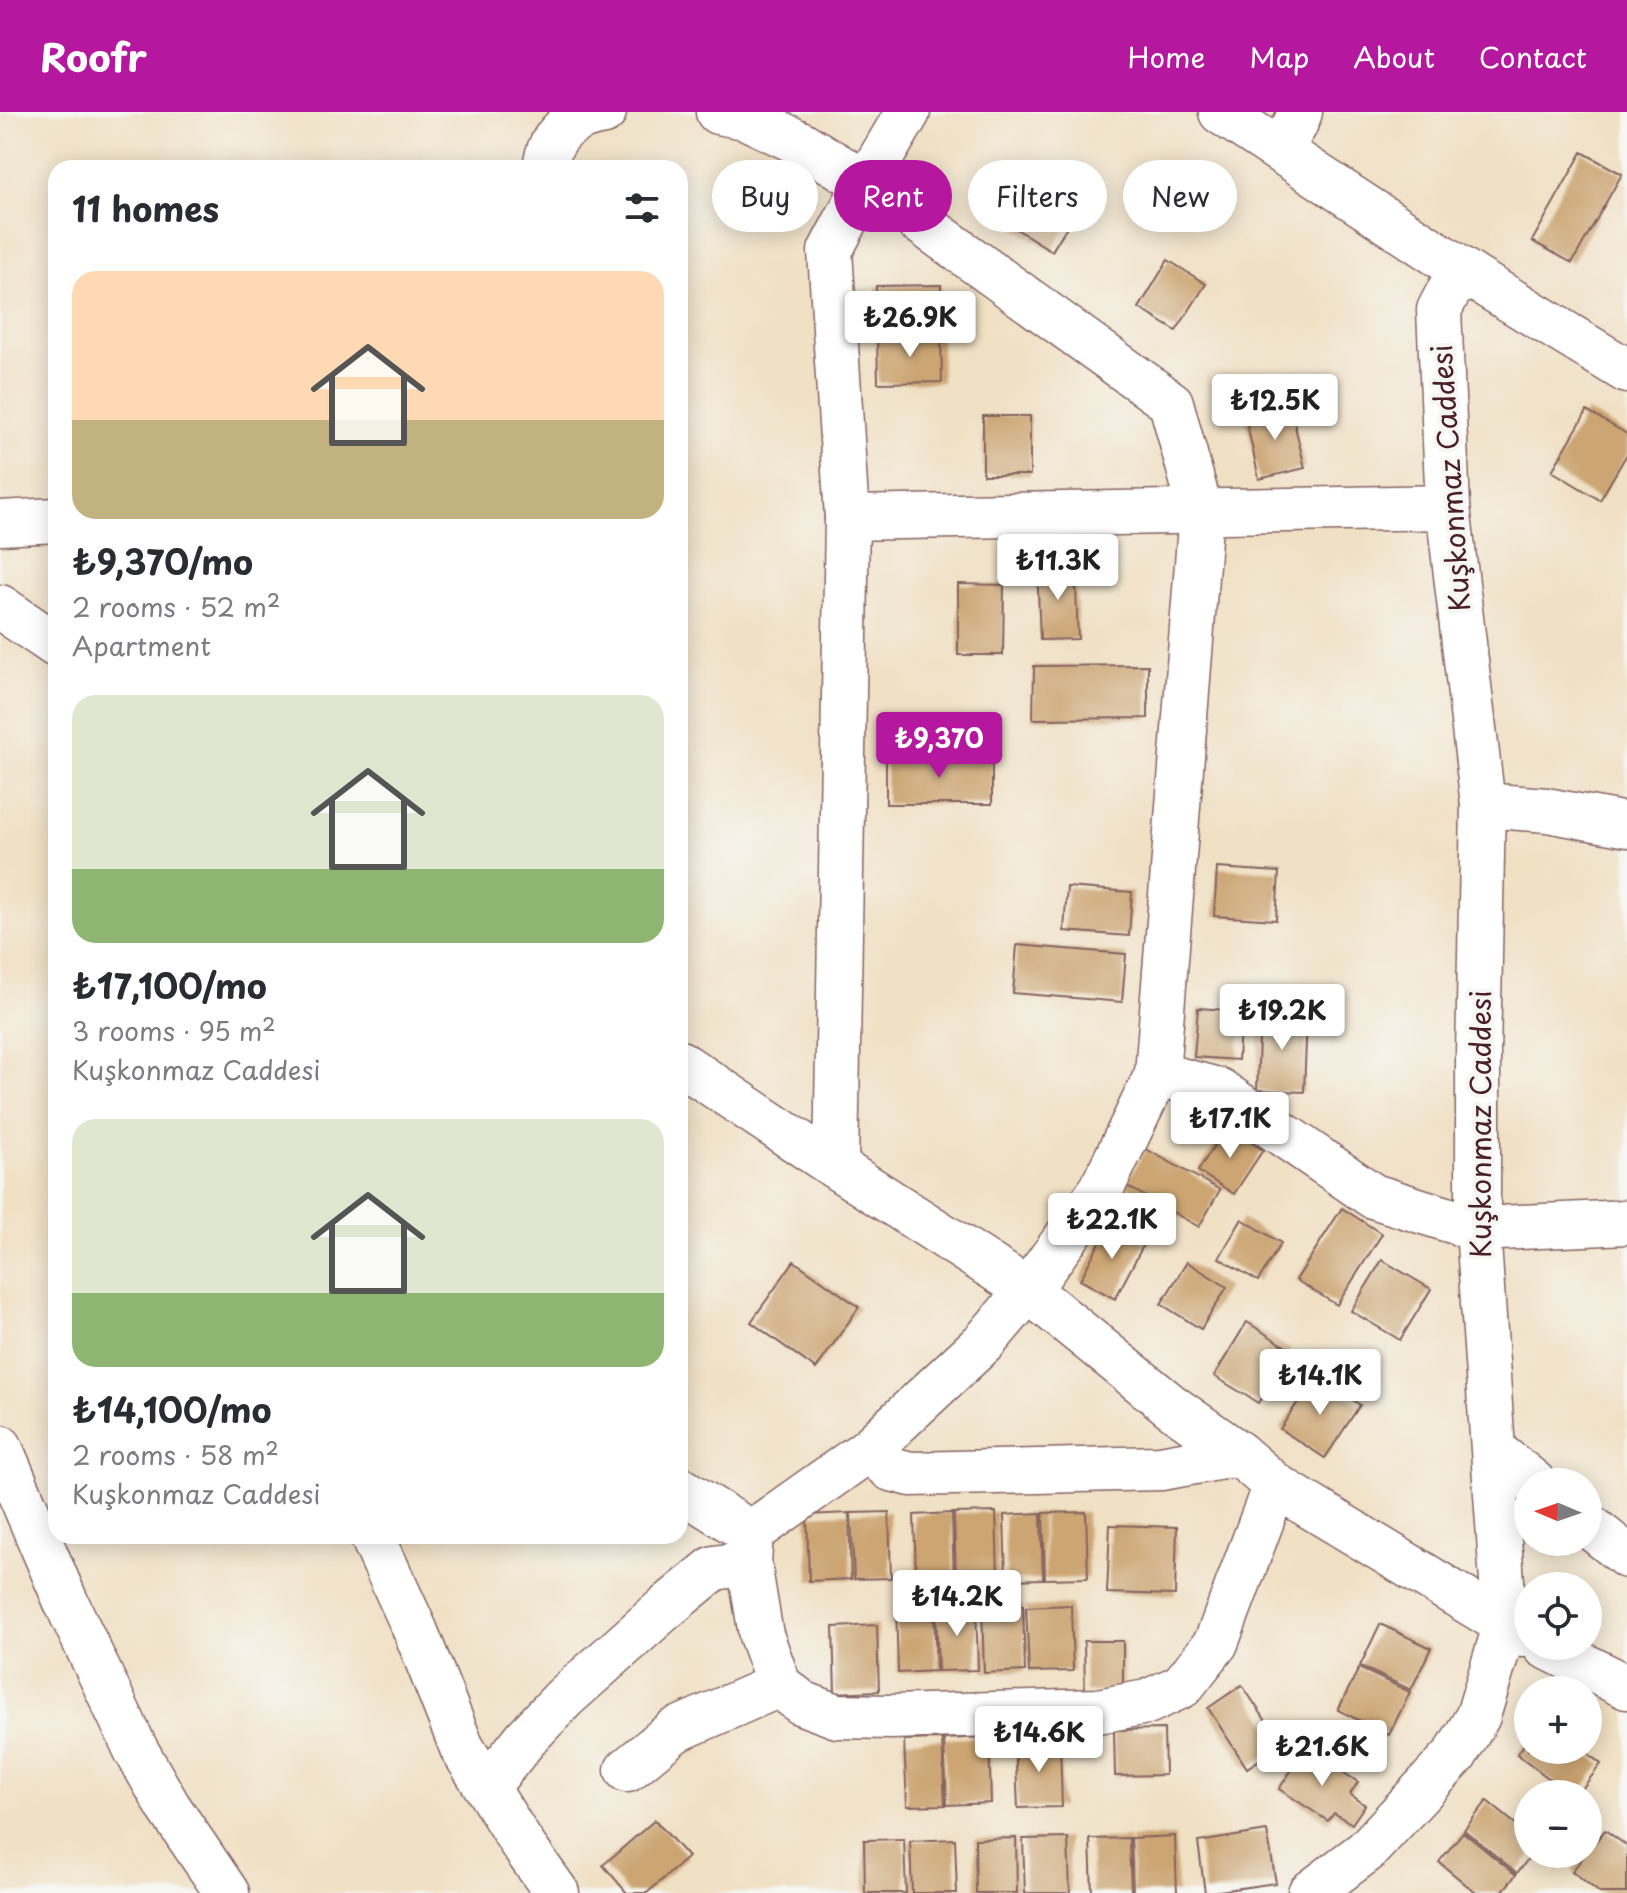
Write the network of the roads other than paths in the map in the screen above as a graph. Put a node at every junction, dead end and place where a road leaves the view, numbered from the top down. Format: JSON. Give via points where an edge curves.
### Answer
{"nodes":[{"id":1,"x":604,"y":112,"type":"edge"},
{"id":2,"x":718,"y":112,"type":"edge"},
{"id":3,"x":908,"y":112,"type":"edge"},
{"id":4,"x":1221,"y":112,"type":"edge"},
{"id":5,"x":1300,"y":112,"type":"edge"},
{"id":6,"x":1279,"y":150,"type":"junction"},
{"id":7,"x":546,"y":160,"type":"edge"},
{"id":8,"x":880,"y":160,"type":"edge"},
{"id":9,"x":834,"y":164,"type":"edge"},
{"id":10,"x":840,"y":232,"type":"edge"},
{"id":11,"x":934,"y":232,"type":"edge"},
{"id":12,"x":1461,"y":281,"type":"junction"},
{"id":13,"x":1627,"y":371,"type":"edge"},
{"id":14,"x":1448,"y":507,"type":"junction"},
{"id":15,"x":1201,"y":513,"type":"junction"},
{"id":16,"x":847,"y":518,"type":"junction"},
{"id":17,"x":48,"y":520,"type":"edge"},
{"id":18,"x":0,"y":523,"type":"edge"},
{"id":19,"x":0,"y":607,"type":"edge"},
{"id":20,"x":48,"y":640,"type":"edge"},
{"id":21,"x":1483,"y":805,"type":"junction"},
{"id":22,"x":1627,"y":825,"type":"edge"},
{"id":23,"x":688,"y":1068,"type":"edge"},
{"id":24,"x":1157,"y":1074,"type":"junction"},
{"id":25,"x":836,"y":1167,"type":"junction"},
{"id":26,"x":1627,"y":1222,"type":"edge"},
{"id":27,"x":1478,"y":1229,"type":"junction"},
{"id":28,"x":1028,"y":1290,"type":"junction"},
{"id":29,"x":0,"y":1447,"type":"edge"},
{"id":30,"x":868,"y":1450,"type":"junction"},
{"id":31,"x":1494,"y":1451,"type":"junction"},
{"id":32,"x":1239,"y":1454,"type":"junction"},
{"id":33,"x":1515,"y":1468,"type":"edge"},
{"id":34,"x":1275,"y":1485,"type":"junction"},
{"id":35,"x":688,"y":1496,"type":"edge"},
{"id":36,"x":1602,"y":1536,"type":"edge"},
{"id":37,"x":376,"y":1544,"type":"edge"},
{"id":38,"x":750,"y":1548,"type":"junction"},
{"id":39,"x":1627,"y":1556,"type":"edge"},
{"id":40,"x":1514,"y":1616,"type":"edge"},
{"id":41,"x":1514,"y":1631,"type":"edge"},
{"id":42,"x":1514,"y":1636,"type":"edge"},
{"id":43,"x":1573,"y":1660,"type":"edge"},
{"id":44,"x":779,"y":1685,"type":"junction"},
{"id":45,"x":1627,"y":1687,"type":"edge"},
{"id":46,"x":627,"y":1770,"type":"dead end"},
{"id":47,"x":487,"y":1787,"type":"junction"},
{"id":48,"x":227,"y":1893,"type":"edge"},
{"id":49,"x":557,"y":1893,"type":"edge"},
{"id":50,"x":1310,"y":1893,"type":"edge"}],
"edges":[{"from":1,"to":7,"type":"street","via":[[586,115],[561,130]]},
{"from":2,"to":9,"type":"street","via":[[745,117]]},
{"from":3,"to":8,"type":"street"},
{"from":4,"to":6,"type":"street"},
{"from":5,"to":6,"type":"street"},
{"from":6,"to":12,"type":"street"},
{"from":10,"to":16,"type":"street","via":[[830,251]]},
{"from":11,"to":15,"type":"street","via":[[1171,403]]},
{"from":12,"to":13,"type":"street"},
{"from":12,"to":14,"type":"street","name":"Kuşkonmaz Caddesi","via":[[1439,310]]},
{"from":14,"to":15,"type":"street"},
{"from":14,"to":21,"type":"street","name":"Kuşkonmaz Caddesi"},
{"from":15,"to":16,"type":"street"},
{"from":15,"to":24,"type":"street"},
{"from":16,"to":25,"type":"street"},
{"from":17,"to":18,"type":"street"},
{"from":19,"to":20,"type":"street"},
{"from":21,"to":22,"type":"street"},
{"from":21,"to":27,"type":"street","name":"Kuşkonmaz Caddesi"},
{"from":23,"to":25,"type":"street"},
{"from":24,"to":27,"type":"street","via":[[1218,1090],[1373,1196]]},
{"from":24,"to":28,"type":"street","via":[[1101,1190]]},
{"from":25,"to":28,"type":"street"},
{"from":26,"to":27,"type":"street"},
{"from":27,"to":31,"type":"street","name":"Kuşkonmaz Caddesi"},
{"from":28,"to":30,"type":"street","via":[[984,1342]]},
{"from":28,"to":32,"type":"street"},
{"from":29,"to":48,"type":"street","via":[[136,1750]]},
{"from":30,"to":32,"type":"street","via":[[891,1469],[911,1474],[1161,1468]]},
{"from":30,"to":38,"type":"street"},
{"from":31,"to":33,"type":"street"},
{"from":31,"to":40,"type":"street","name":"Kuşkonmaz Caddesi"},
{"from":32,"to":34,"type":"street"},
{"from":34,"to":41,"type":"street"},
{"from":34,"to":44,"type":"street","via":[[1216,1643],[1182,1686],[1147,1702],[1098,1711],[837,1716],[802,1703]]},
{"from":35,"to":38,"type":"street"},
{"from":36,"to":39,"type":"street"},
{"from":37,"to":47,"type":"street","via":[[462,1748]]},
{"from":38,"to":44,"type":"street","via":[[761,1635]]},
{"from":38,"to":47,"type":"street","via":[[714,1568],[564,1698]]},
{"from":42,"to":50,"type":"street","name":"Kuşkonmaz Caddesi","via":[[1455,1755],[1366,1851]]},
{"from":43,"to":45,"type":"street"},
{"from":44,"to":46,"type":"street","via":[[674,1731]]},
{"from":47,"to":49,"type":"street"}]}
